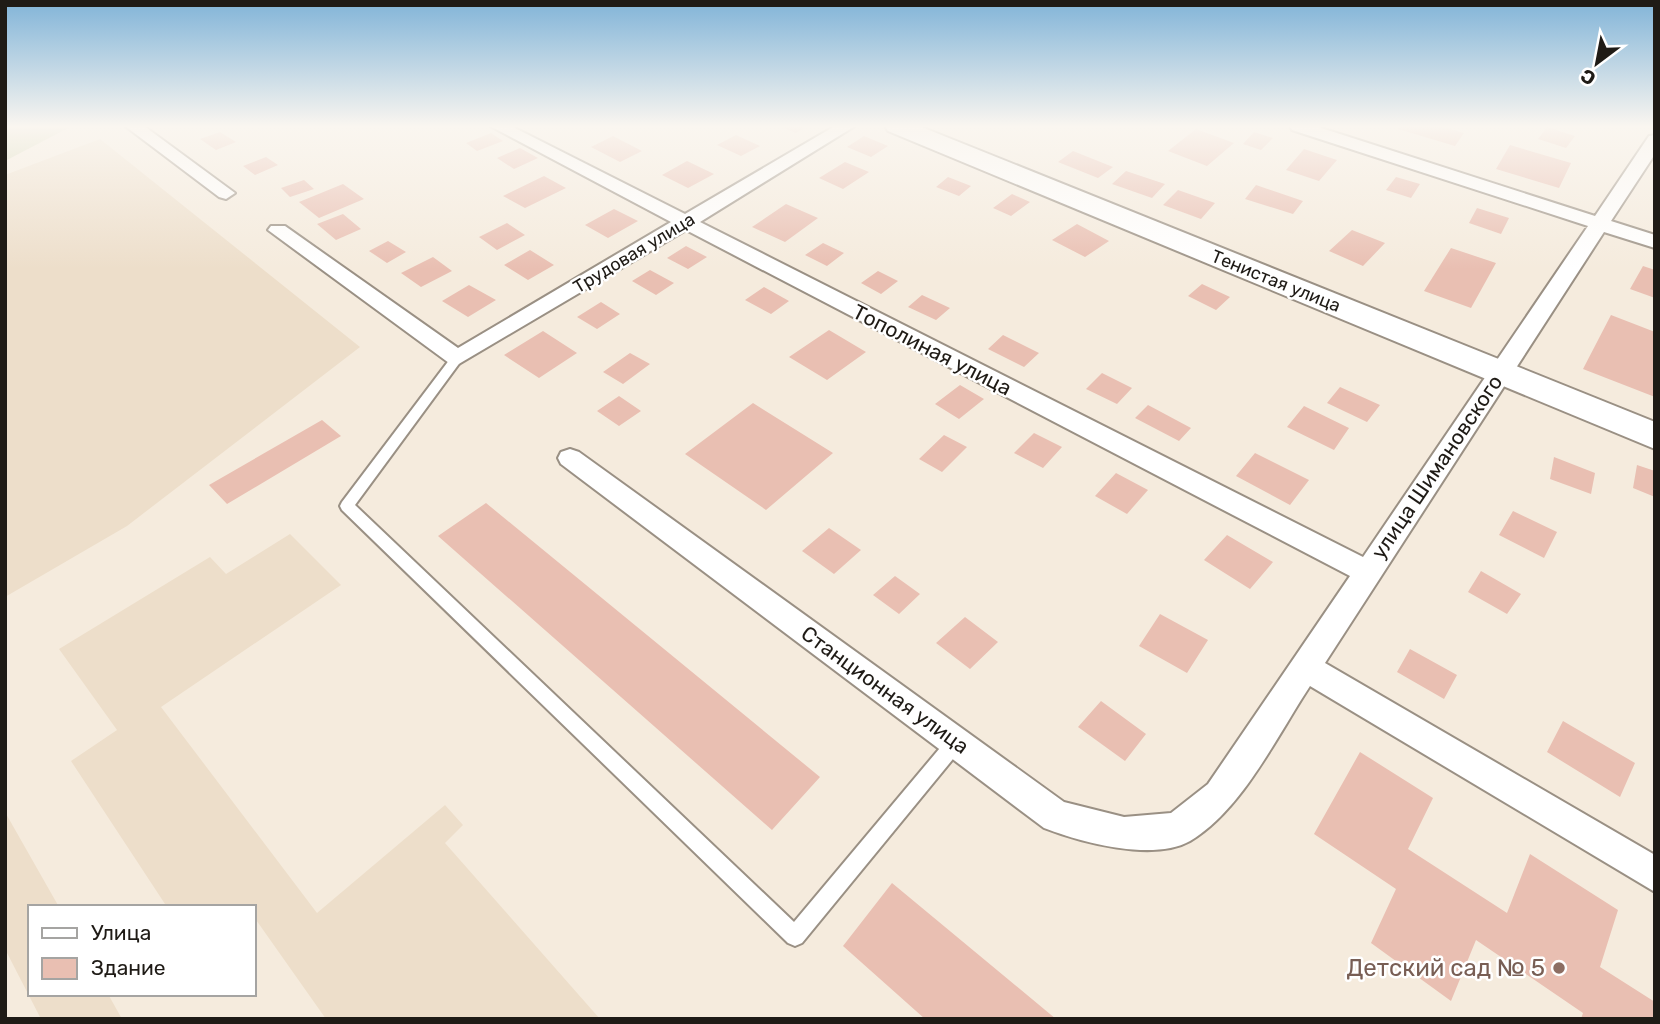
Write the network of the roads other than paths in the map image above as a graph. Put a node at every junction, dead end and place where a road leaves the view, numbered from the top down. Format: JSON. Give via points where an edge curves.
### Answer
{"nodes":[{"id":1,"x":199,"y":174,"type":"edge"},
{"id":2,"x":589,"y":174,"type":"edge"},
{"id":3,"x":766,"y":174,"type":"edge"},
{"id":4,"x":1013,"y":174,"type":"edge"},
{"id":5,"x":1445,"y":174,"type":"edge"},
{"id":6,"x":1632,"y":174,"type":"edge"},
{"id":7,"x":226,"y":193,"type":"dead end"},
{"id":8,"x":683,"y":223,"type":"junction"},
{"id":9,"x":1599,"y":224,"type":"junction"},
{"id":10,"x":278,"y":230,"type":"dead end"},
{"id":11,"x":1655,"y":242,"type":"edge"},
{"id":12,"x":457,"y":358,"type":"junction"},
{"id":13,"x":1499,"y":373,"type":"junction"},
{"id":14,"x":1655,"y":436,"type":"edge"},
{"id":15,"x":570,"y":458,"type":"dead end"},
{"id":16,"x":1368,"y":572,"type":"junction"},
{"id":17,"x":1304,"y":667,"type":"junction"},
{"id":18,"x":956,"y":742,"type":"junction"},
{"id":19,"x":1220,"y":795,"type":"joint"},
{"id":20,"x":1655,"y":875,"type":"edge"}],
"edges":[{"from":1,"to":7,"type":"street"},
{"from":2,"to":8,"type":"street","name":"Тополиная улица"},
{"from":3,"to":8,"type":"street","name":"Трудовая улица"},
{"from":4,"to":13,"type":"street","name":"Тенистая улица"},
{"from":5,"to":9,"type":"street"},
{"from":6,"to":9,"type":"street","name":"улица Шимановского"},
{"from":8,"to":12,"type":"street","name":"Трудовая улица"},
{"from":8,"to":16,"type":"street","name":"Тополиная улица"},
{"from":9,"to":11,"type":"street"},
{"from":9,"to":13,"type":"street","name":"улица Шимановского"},
{"from":10,"to":12,"type":"street"},
{"from":12,"to":18,"type":"lane","via":[[347,506],[795,936]]},
{"from":13,"to":14,"type":"street","name":"Тенистая улица"},
{"from":13,"to":16,"type":"street","name":"улица Шимановского"},
{"from":15,"to":18,"type":"street","name":"Станционная улица"},
{"from":16,"to":17,"type":"street","name":"улица Шимановского"},
{"from":17,"to":19,"type":"street","name":"улица Шимановского"},
{"from":17,"to":20,"type":"street"},
{"from":18,"to":19,"type":"street","name":"Станционная улица","via":[[1056,816],[1124,834],[1178,829]]}]}
